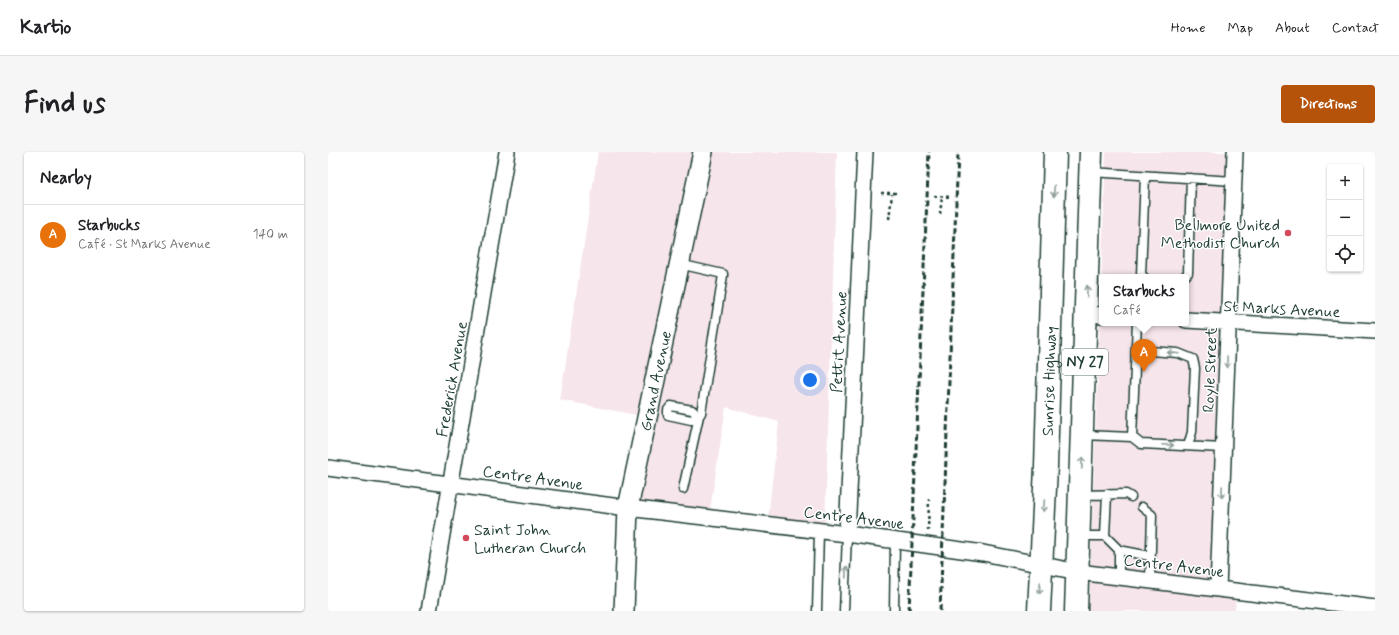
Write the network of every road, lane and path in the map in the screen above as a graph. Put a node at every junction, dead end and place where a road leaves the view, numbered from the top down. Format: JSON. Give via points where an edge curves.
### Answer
{"nodes":[{"id":1,"x":507,"y":152,"type":"edge"},
{"id":2,"x":703,"y":152,"type":"edge"},
{"id":3,"x":865,"y":152,"type":"edge"},
{"id":4,"x":1055,"y":152,"type":"edge"},
{"id":5,"x":1235,"y":152,"type":"edge"},
{"id":6,"x":1091,"y":162,"type":"edge"},
{"id":7,"x":1145,"y":176,"type":"junction"},
{"id":8,"x":1191,"y":178,"type":"junction"},
{"id":9,"x":1234,"y":181,"type":"junction"},
{"id":10,"x":881,"y":193,"type":"dead end"},
{"id":11,"x":899,"y":193,"type":"dead end"},
{"id":12,"x":892,"y":194,"type":"junction"},
{"id":13,"x":934,"y":196,"type":"dead end"},
{"id":14,"x":942,"y":196,"type":"junction"},
{"id":15,"x":952,"y":197,"type":"dead end"},
{"id":16,"x":940,"y":214,"type":"dead end"},
{"id":17,"x":890,"y":219,"type":"dead end"},
{"id":18,"x":680,"y":264,"type":"junction"},
{"id":19,"x":1141,"y":274,"type":"edge"},
{"id":20,"x":1187,"y":274,"type":"edge"},
{"id":21,"x":1094,"y":314,"type":"edge"},
{"id":22,"x":1189,"y":320,"type":"edge"},
{"id":23,"x":1229,"y":323,"type":"junction"},
{"id":24,"x":1137,"y":326,"type":"edge"},
{"id":25,"x":1375,"y":331,"type":"edge"},
{"id":26,"x":1136,"y":350,"type":"junction"},
{"id":27,"x":659,"y":408,"type":"junction"},
{"id":28,"x":698,"y":416,"type":"junction"},
{"id":29,"x":1083,"y":435,"type":"junction"},
{"id":30,"x":1132,"y":437,"type":"junction"},
{"id":31,"x":1188,"y":446,"type":"junction"},
{"id":32,"x":1224,"y":448,"type":"junction"},
{"id":33,"x":328,"y":468,"type":"edge"},
{"id":34,"x":452,"y":484,"type":"junction"},
{"id":35,"x":683,"y":489,"type":"dead end"},
{"id":36,"x":1107,"y":494,"type":"junction"},
{"id":37,"x":1081,"y":495,"type":"junction"},
{"id":38,"x":1128,"y":498,"type":"dead end"},
{"id":39,"x":929,"y":499,"type":"dead end"},
{"id":40,"x":1142,"y":507,"type":"dead end"},
{"id":41,"x":628,"y":508,"type":"junction"},
{"id":42,"x":819,"y":531,"type":"junction"},
{"id":43,"x":928,"y":531,"type":"dead end"},
{"id":44,"x":847,"y":534,"type":"junction"},
{"id":45,"x":1079,"y":536,"type":"junction"},
{"id":46,"x":1105,"y":536,"type":"junction"},
{"id":47,"x":895,"y":541,"type":"junction"},
{"id":48,"x":1125,"y":542,"type":"dead end"},
{"id":49,"x":1122,"y":551,"type":"junction"},
{"id":50,"x":1150,"y":556,"type":"junction"},
{"id":51,"x":1041,"y":564,"type":"junction"},
{"id":52,"x":1078,"y":572,"type":"junction"},
{"id":53,"x":1119,"y":576,"type":"junction"},
{"id":54,"x":1150,"y":580,"type":"junction"},
{"id":55,"x":1218,"y":589,"type":"junction"},
{"id":56,"x":1375,"y":608,"type":"edge"},
{"id":57,"x":429,"y":611,"type":"edge"},
{"id":58,"x":624,"y":611,"type":"edge"},
{"id":59,"x":817,"y":611,"type":"edge"},
{"id":60,"x":844,"y":611,"type":"edge"},
{"id":61,"x":894,"y":611,"type":"edge"},
{"id":62,"x":1039,"y":611,"type":"edge"},
{"id":63,"x":1076,"y":611,"type":"edge"}],
"edges":[{"from":1,"to":34,"type":"street","name":"Frederick Avenue"},
{"from":2,"to":18,"type":"street","name":"Grand Avenue"},
{"from":3,"to":44,"type":"street","name":"Pettit Avenue"},
{"from":4,"to":51,"type":"highway","name":"Sunrise Highway","number":"NY 27","one_way":true},
{"from":5,"to":9,"type":"street","name":"Royle Street"},
{"from":6,"to":7,"type":"lane"},
{"from":21,"to":6,"type":"highway","number":"NY 27","one_way":true},
{"from":7,"to":8,"type":"lane"},
{"from":7,"to":19,"type":"lane"},
{"from":8,"to":9,"type":"lane"},
{"from":8,"to":20,"type":"lane"},
{"from":9,"to":23,"type":"street","name":"Royle Street"},
{"from":10,"to":12,"type":"path"},
{"from":11,"to":12,"type":"path"},
{"from":12,"to":17,"type":"path"},
{"from":13,"to":14,"type":"path"},
{"from":14,"to":15,"type":"path"},
{"from":14,"to":16,"type":"path"},
{"from":18,"to":27,"type":"street","name":"Grand Avenue"},
{"from":18,"to":28,"type":"lane","via":[[724,276],[701,413]]},
{"from":21,"to":29,"type":"highway","number":"NY 27"},
{"from":22,"to":23,"type":"street","name":"St Marks Avenue"},
{"from":23,"to":25,"type":"street","name":"St Marks Avenue"},
{"from":23,"to":32,"type":"street","name":"Royle Street","one_way":true},
{"from":24,"to":26,"type":"lane"},
{"from":26,"to":30,"type":"lane"},
{"from":31,"to":26,"type":"lane","one_way":true,"via":[[1192,432],[1195,368],[1193,359],[1178,353]]},
{"from":27,"to":28,"type":"lane","via":[[668,415],[691,420]]},
{"from":27,"to":41,"type":"street","name":"Grand Avenue"},
{"from":28,"to":35,"type":"lane"},
{"from":29,"to":30,"type":"lane"},
{"from":37,"to":29,"type":"highway","number":"NY 27","one_way":true},
{"from":30,"to":31,"type":"lane","one_way":true,"via":[[1141,444]]},
{"from":31,"to":32,"type":"lane"},
{"from":32,"to":55,"type":"street","name":"Royle Street","one_way":true},
{"from":33,"to":34,"type":"street","name":"Centre Avenue"},
{"from":34,"to":41,"type":"street","name":"Centre Avenue"},
{"from":34,"to":57,"type":"street","name":"Frederick Avenue"},
{"from":36,"to":37,"type":"lane"},
{"from":36,"to":38,"type":"lane"},
{"from":36,"to":46,"type":"lane"},
{"from":37,"to":45,"type":"highway","number":"NY 27"},
{"from":39,"to":43,"type":"path"},
{"from":40,"to":50,"type":"lane","via":[[1152,515]]},
{"from":41,"to":42,"type":"street","name":"Centre Avenue"},
{"from":41,"to":58,"type":"street","name":"Grand Avenue"},
{"from":42,"to":44,"type":"street","name":"Centre Avenue"},
{"from":42,"to":59,"type":"lane"},
{"from":44,"to":47,"type":"street","name":"Centre Avenue"},
{"from":60,"to":44,"type":"lane","one_way":true},
{"from":45,"to":46,"type":"lane"},
{"from":45,"to":52,"type":"highway","number":"NY 27"},
{"from":46,"to":49,"type":"lane"},
{"from":47,"to":51,"type":"street","name":"Centre Avenue"},
{"from":47,"to":61,"type":"lane"},
{"from":48,"to":49,"type":"lane"},
{"from":49,"to":50,"type":"lane"},
{"from":49,"to":53,"type":"lane"},
{"from":50,"to":54,"type":"lane"},
{"from":51,"to":52,"type":"street","name":"Centre Avenue"},
{"from":51,"to":62,"type":"highway","name":"Sunrise Highway","number":"NY 27","one_way":true},
{"from":52,"to":53,"type":"street","name":"Centre Avenue"},
{"from":52,"to":63,"type":"highway","number":"NY 27"},
{"from":53,"to":54,"type":"street","name":"Centre Avenue"},
{"from":54,"to":55,"type":"street","name":"Centre Avenue"},
{"from":55,"to":56,"type":"street","name":"Centre Avenue"}]}
